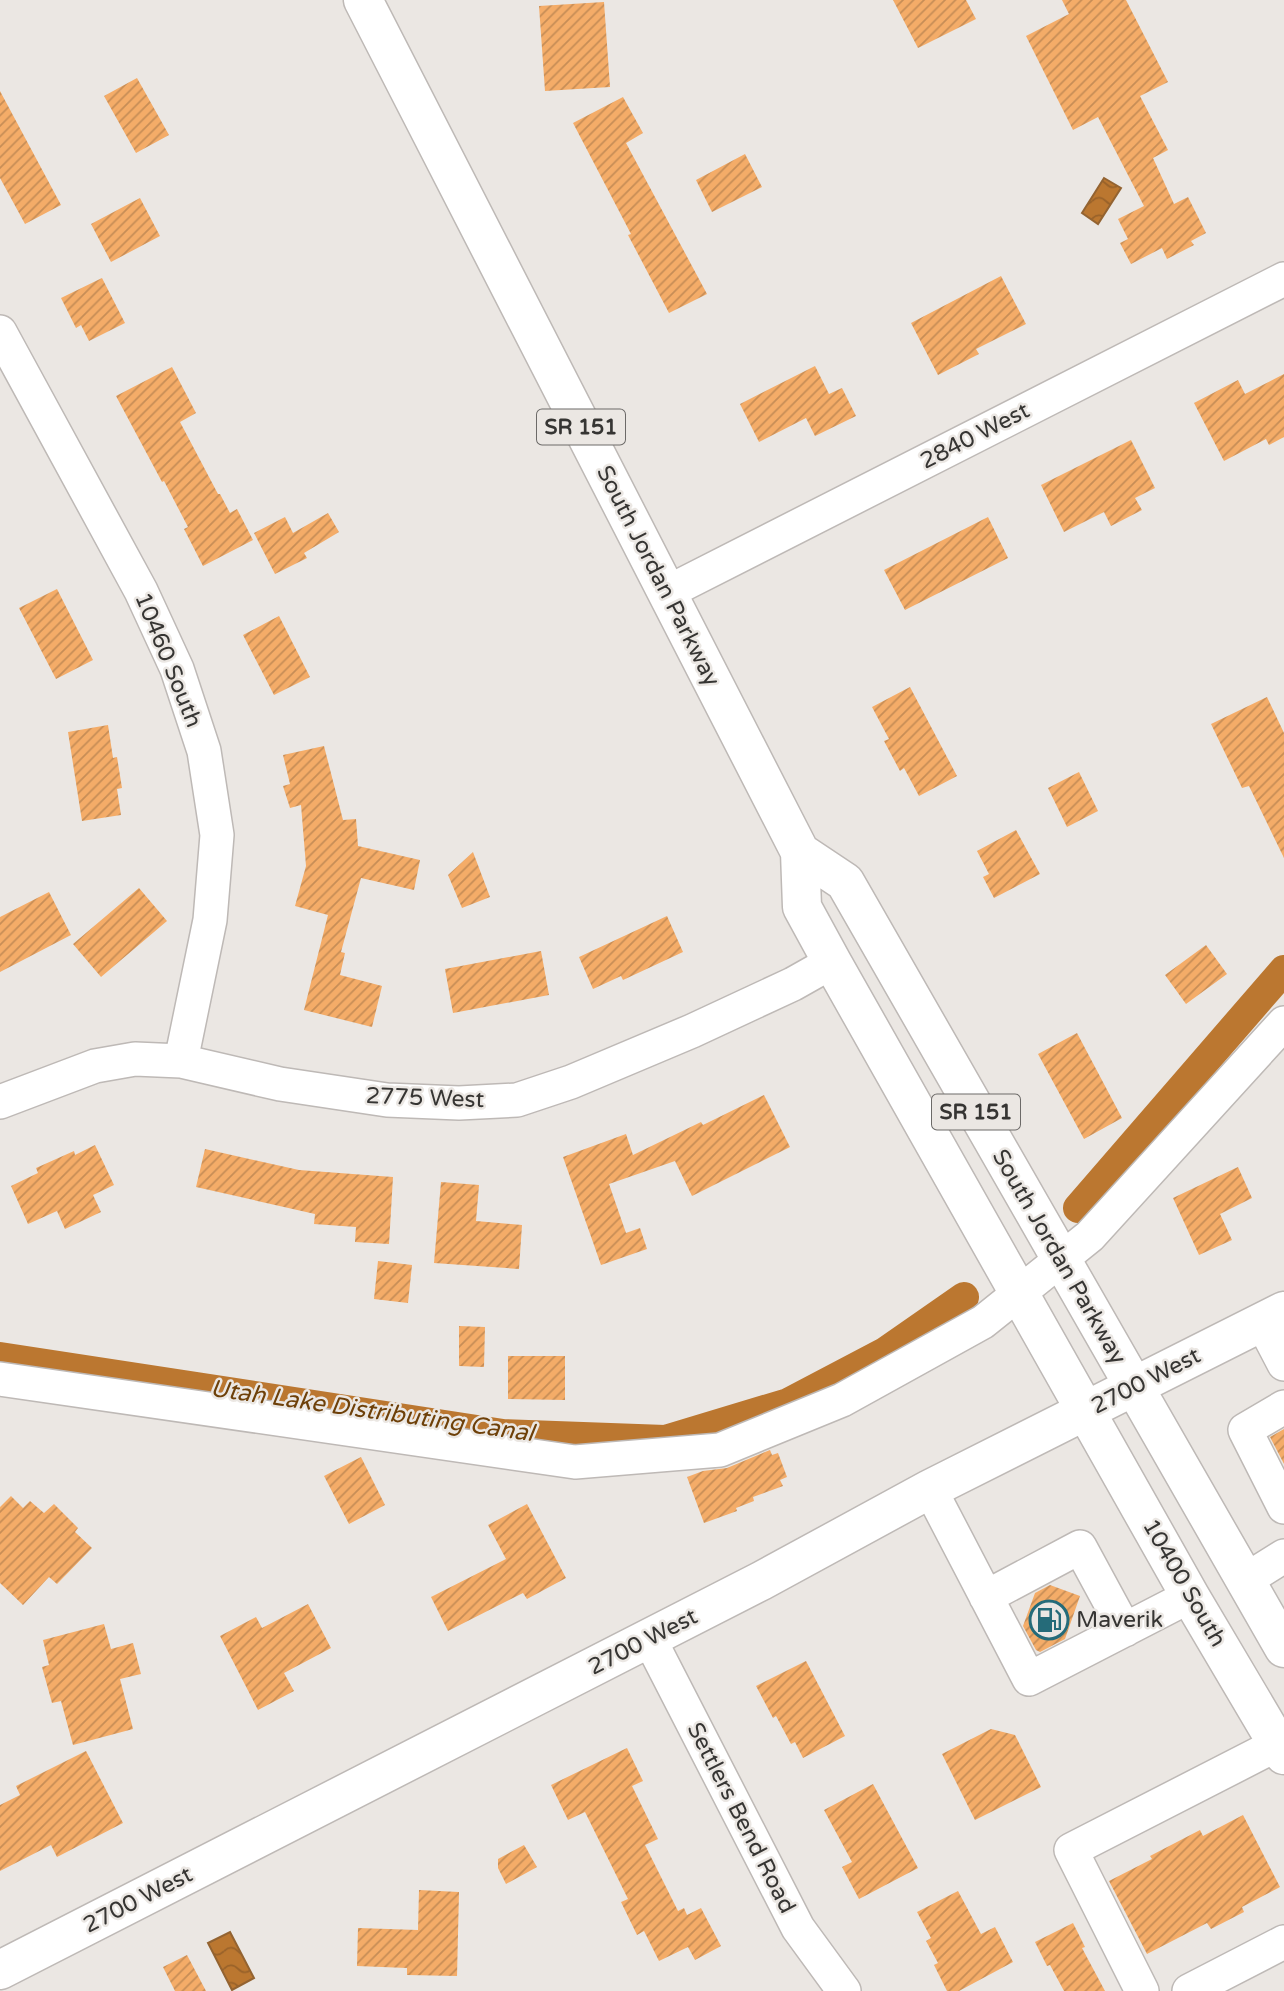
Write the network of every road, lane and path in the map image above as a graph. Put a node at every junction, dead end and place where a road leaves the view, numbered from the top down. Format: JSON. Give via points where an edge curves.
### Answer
{"nodes":[{"id":1,"x":363,"y":0,"type":"edge"},
{"id":2,"x":1284,"y":279,"type":"edge"},
{"id":3,"x":0,"y":332,"type":"edge"},
{"id":4,"x":666,"y":593,"type":"junction"},
{"id":5,"x":800,"y":852,"type":"junction"},
{"id":6,"x":832,"y":962,"type":"junction"},
{"id":7,"x":1284,"y":1023,"type":"edge"},
{"id":8,"x":181,"y":1061,"type":"junction"},
{"id":9,"x":0,"y":1102,"type":"edge"},
{"id":10,"x":1060,"y":1260,"type":"junction"},
{"id":11,"x":1019,"y":1293,"type":"junction"},
{"id":12,"x":1273,"y":1317,"type":"edge"},
{"id":13,"x":1284,"y":1364,"type":"edge"},
{"id":14,"x":0,"y":1379,"type":"edge"},
{"id":15,"x":1134,"y":1387,"type":"junction"},
{"id":16,"x":1284,"y":1407,"type":"edge"},
{"id":17,"x":1086,"y":1411,"type":"junction"},
{"id":18,"x":930,"y":1489,"type":"junction"},
{"id":19,"x":1284,"y":1507,"type":"edge"},
{"id":20,"x":1284,"y":1556,"type":"edge"},
{"id":21,"x":1244,"y":1581,"type":"junction"},
{"id":22,"x":1190,"y":1596,"type":"junction"},
{"id":23,"x":986,"y":1597,"type":"junction"},
{"id":24,"x":1125,"y":1630,"type":"junction"},
{"id":25,"x":649,"y":1638,"type":"junction"},
{"id":26,"x":1284,"y":1648,"type":"edge"},
{"id":27,"x":1281,"y":1749,"type":"edge"},
{"id":28,"x":1284,"y":1942,"type":"edge"},
{"id":29,"x":5,"y":1977,"type":"edge"},
{"id":30,"x":844,"y":1991,"type":"edge"},
{"id":31,"x":1142,"y":1991,"type":"edge"},
{"id":32,"x":1189,"y":1991,"type":"edge"}],
"edges":[{"from":1,"to":4,"type":"main road","name":"South Jordan Parkway","number":"SR 151"},
{"from":2,"to":4,"type":"street","name":"2840 West"},
{"from":3,"to":8,"type":"street","name":"10460 South","via":[[141,591],[177,669],[204,751],[217,835],[211,920]]},
{"from":4,"to":5,"type":"main road","name":"South Jordan Parkway","number":"SR 151"},
{"from":5,"to":6,"type":"main road","name":"South Jordan Parkway","number":"SR 151","via":[[802,907]]},
{"from":5,"to":10,"type":"main road","name":"South Jordan Parkway","number":"SR 151","via":[[845,882]]},
{"from":6,"to":8,"type":"street","name":"2775 West","via":[[692,1031],[517,1100],[387,1100],[280,1084]]},
{"from":6,"to":11,"type":"main road","name":"South Jordan Parkway","number":"SR 151"},
{"from":7,"to":10,"type":"street","via":[[1090,1236]]},
{"from":8,"to":9,"type":"street","name":"2775 West","via":[[135,1059],[95,1066]]},
{"from":10,"to":11,"type":"street"},
{"from":10,"to":15,"type":"main road","name":"South Jordan Parkway","number":"SR 151"},
{"from":11,"to":14,"type":"street","via":[[983,1322],[842,1400],[720,1450],[575,1462]]},
{"from":11,"to":17,"type":"main road","name":"South Jordan Parkway","number":"SR 151"},
{"from":12,"to":13,"type":"street"},
{"from":12,"to":15,"type":"main road","name":"2700 West"},
{"from":15,"to":17,"type":"main road","name":"2700 West"},
{"from":15,"to":21,"type":"main road","number":"SR 151"},
{"from":16,"to":19,"type":"street","via":[[1245,1430]]},
{"from":17,"to":18,"type":"main road","name":"2700 West"},
{"from":17,"to":22,"type":"main road","name":"10400 South","number":"SR 151"},
{"from":18,"to":23,"type":"street"},
{"from":18,"to":25,"type":"main road","name":"2700 West"},
{"from":20,"to":21,"type":"street"},
{"from":21,"to":26,"type":"main road","number":"SR 151"},
{"from":22,"to":24,"type":"street"},
{"from":22,"to":27,"type":"main road","name":"10400 South","number":"SR 151"},
{"from":23,"to":24,"type":"street","via":[[1029,1679]]},
{"from":23,"to":24,"type":"street","via":[[1080,1547]]},
{"from":25,"to":29,"type":"main road","name":"2700 West"},
{"from":25,"to":30,"type":"street","name":"Settlers Bend Road","via":[[798,1928]]},
{"from":27,"to":31,"type":"street","via":[[1071,1850]]},
{"from":28,"to":32,"type":"street"}]}
